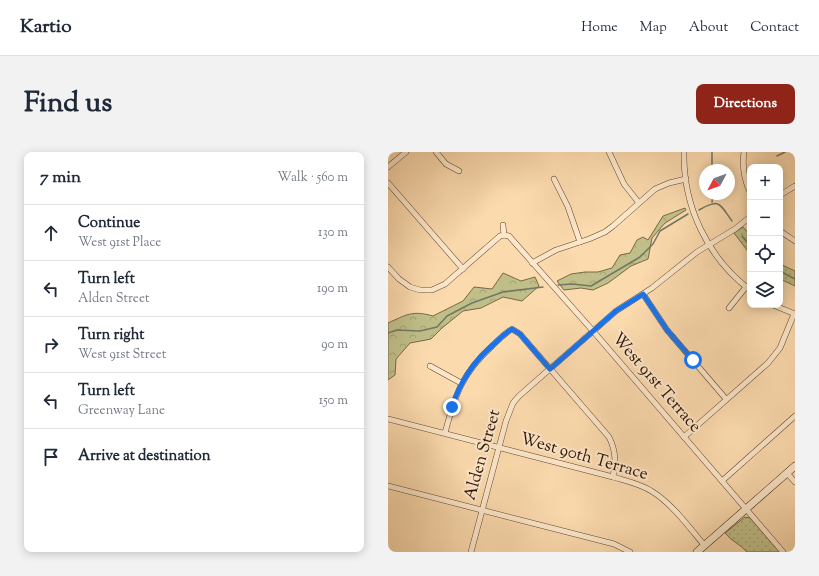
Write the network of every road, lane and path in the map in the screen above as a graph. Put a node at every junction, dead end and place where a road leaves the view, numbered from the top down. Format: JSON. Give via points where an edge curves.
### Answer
{"nodes":[{"id":1,"x":406,"y":152,"type":"edge"},
{"id":2,"x":436,"y":152,"type":"edge"},
{"id":3,"x":608,"y":152,"type":"edge"},
{"id":4,"x":684,"y":152,"type":"edge"},
{"id":5,"x":744,"y":152,"type":"edge"},
{"id":6,"x":388,"y":168,"type":"edge"},
{"id":7,"x":459,"y":171,"type":"dead end"},
{"id":8,"x":686,"y":178,"type":"junction"},
{"id":9,"x":554,"y":179,"type":"dead end"},
{"id":10,"x":388,"y":183,"type":"edge"},
{"id":11,"x":747,"y":184,"type":"edge"},
{"id":12,"x":795,"y":186,"type":"edge"},
{"id":13,"x":783,"y":193,"type":"edge"},
{"id":14,"x":639,"y":204,"type":"junction"},
{"id":15,"x":747,"y":219,"type":"edge"},
{"id":16,"x":503,"y":225,"type":"dead end"},
{"id":17,"x":783,"y":233,"type":"edge"},
{"id":18,"x":504,"y":235,"type":"junction"},
{"id":19,"x":795,"y":241,"type":"edge"},
{"id":20,"x":580,"y":242,"type":"junction"},
{"id":21,"x":709,"y":245,"type":"junction"},
{"id":22,"x":532,"y":263,"type":"junction"},
{"id":23,"x":388,"y":267,"type":"edge"},
{"id":24,"x":463,"y":269,"type":"junction"},
{"id":25,"x":747,"y":288,"type":"edge"},
{"id":26,"x":747,"y":290,"type":"edge"},
{"id":27,"x":643,"y":294,"type":"junction"},
{"id":28,"x":729,"y":308,"type":"dead end"},
{"id":29,"x":780,"y":308,"type":"edge"},
{"id":30,"x":794,"y":314,"type":"edge"},
{"id":31,"x":593,"y":331,"type":"junction"},
{"id":32,"x":430,"y":366,"type":"dead end"},
{"id":33,"x":550,"y":369,"type":"junction"},
{"id":34,"x":461,"y":383,"type":"junction"},
{"id":35,"x":726,"y":399,"type":"junction"},
{"id":36,"x":795,"y":416,"type":"edge"},
{"id":37,"x":388,"y":419,"type":"edge"},
{"id":38,"x":445,"y":433,"type":"junction"},
{"id":39,"x":684,"y":437,"type":"junction"},
{"id":40,"x":498,"y":448,"type":"junction"},
{"id":41,"x":795,"y":466,"type":"edge"},
{"id":42,"x":787,"y":473,"type":"junction"},
{"id":43,"x":613,"y":477,"type":"junction"},
{"id":44,"x":722,"y":481,"type":"junction"},
{"id":45,"x":795,"y":482,"type":"edge"},
{"id":46,"x":388,"y":486,"type":"edge"},
{"id":47,"x":746,"y":509,"type":"junction"},
{"id":48,"x":482,"y":510,"type":"junction"},
{"id":49,"x":704,"y":545,"type":"junction"},
{"id":50,"x":471,"y":552,"type":"edge"},
{"id":51,"x":630,"y":552,"type":"edge"},
{"id":52,"x":697,"y":552,"type":"edge"},
{"id":53,"x":783,"y":552,"type":"edge"}],
"edges":[{"from":1,"to":6,"type":"street"},
{"from":2,"to":7,"type":"street","via":[[446,164]]},
{"from":3,"to":14,"type":"street","via":[[624,184]]},
{"from":4,"to":8,"type":"street"},
{"from":5,"to":11,"type":"street","via":[[743,168]]},
{"from":8,"to":14,"type":"street","via":[[660,187]]},
{"from":8,"to":21,"type":"street","via":[[694,213]]},
{"from":9,"to":20,"type":"street","via":[[568,207]]},
{"from":10,"to":24,"type":"street"},
{"from":12,"to":13,"type":"street"},
{"from":14,"to":20,"type":"street","via":[[609,229]]},
{"from":15,"to":21,"type":"street","name":"Alden Street"},
{"from":16,"to":18,"type":"street"},
{"from":17,"to":19,"type":"street"},
{"from":18,"to":22,"type":"street","name":"West 91st Terrace","via":[[509,236]]},
{"from":18,"to":24,"type":"street"},
{"from":20,"to":22,"type":"street","via":[[552,251]]},
{"from":21,"to":25,"type":"street","via":[[727,269]]},
{"from":21,"to":27,"type":"street","name":"Alden Street"},
{"from":22,"to":31,"type":"street","name":"West 91st Terrace"},
{"from":23,"to":24,"type":"street","via":[[404,284],[425,290],[438,288]]},
{"from":26,"to":28,"type":"street"},
{"from":27,"to":31,"type":"street","name":"Alden Street","via":[[616,311]]},
{"from":27,"to":35,"type":"street","via":[[667,330]]},
{"from":29,"to":30,"type":"street"},
{"from":30,"to":35,"type":"street","via":[[784,340],[774,356]]},
{"from":31,"to":33,"type":"street","name":"Alden Street"},
{"from":31,"to":39,"type":"street","name":"West 91st Terrace"},
{"from":32,"to":34,"type":"street"},
{"from":33,"to":34,"type":"street","via":[[520,334],[512,329],[483,354]]},
{"from":33,"to":40,"type":"street","name":"Alden Street","via":[[524,390],[513,403]]},
{"from":33,"to":43,"type":"street","via":[[609,437],[616,457]]},
{"from":34,"to":38,"type":"street"},
{"from":35,"to":39,"type":"street"},
{"from":36,"to":44,"type":"street"},
{"from":37,"to":38,"type":"street","name":"West 90th Terrace"},
{"from":38,"to":40,"type":"street","name":"West 90th Terrace"},
{"from":39,"to":44,"type":"street","name":"West 91st Terrace"},
{"from":40,"to":43,"type":"street","name":"West 90th Terrace"},
{"from":40,"to":48,"type":"street","name":"Alden Street"},
{"from":41,"to":42,"type":"main road"},
{"from":42,"to":45,"type":"street"},
{"from":42,"to":47,"type":"main road"},
{"from":43,"to":49,"type":"street","name":"West 90th Terrace","via":[[642,486],[661,498]]},
{"from":44,"to":47,"type":"street","name":"West 91st Terrace"},
{"from":46,"to":48,"type":"street"},
{"from":47,"to":49,"type":"main road"},
{"from":47,"to":53,"type":"street","name":"West 91st Terrace"},
{"from":48,"to":50,"type":"street","name":"Alden Street"},
{"from":48,"to":51,"type":"street","via":[[614,544]]},
{"from":49,"to":52,"type":"main road"}]}
